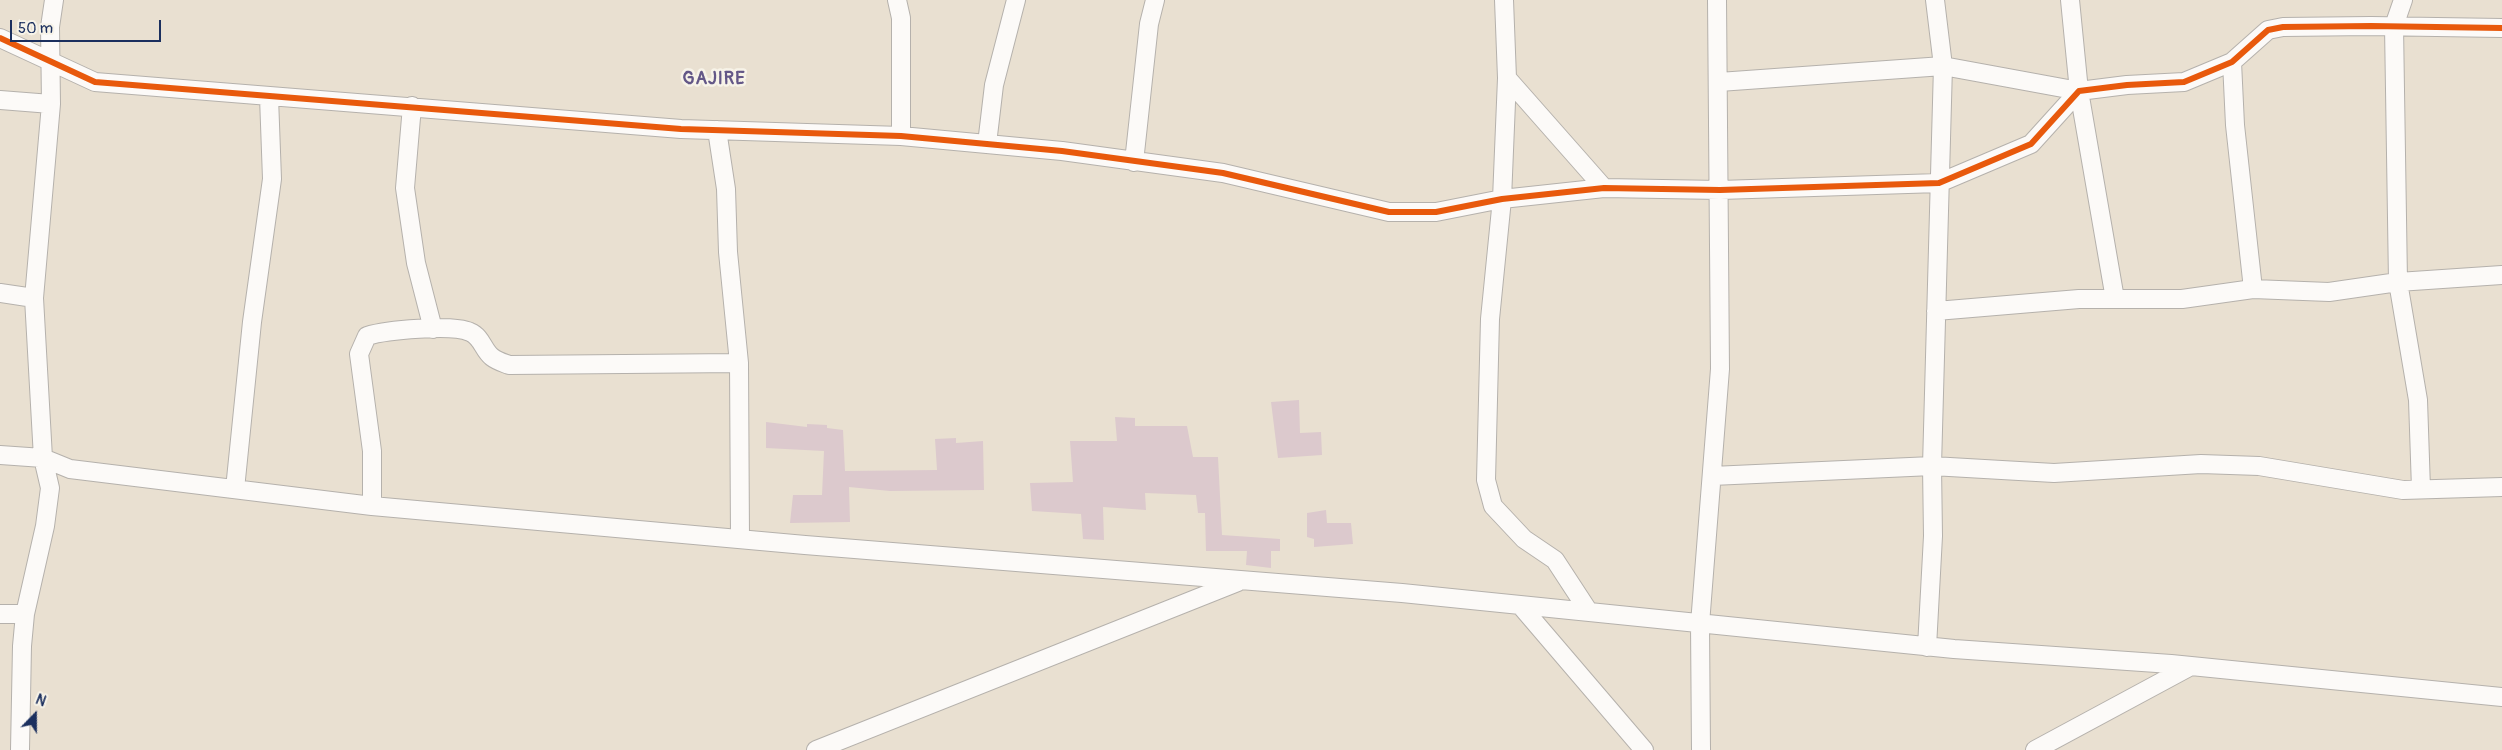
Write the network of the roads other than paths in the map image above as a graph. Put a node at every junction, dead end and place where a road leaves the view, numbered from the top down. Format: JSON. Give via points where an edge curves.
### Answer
{"nodes":[{"id":1,"x":54,"y":0,"type":"edge"},
{"id":2,"x":897,"y":0,"type":"edge"},
{"id":3,"x":1016,"y":0,"type":"edge"},
{"id":4,"x":1155,"y":0,"type":"edge"},
{"id":5,"x":1504,"y":0,"type":"edge"},
{"id":6,"x":1718,"y":0,"type":"edge"},
{"id":7,"x":1935,"y":0,"type":"edge"},
{"id":8,"x":2070,"y":0,"type":"edge"},
{"id":9,"x":2403,"y":0,"type":"edge"},
{"id":10,"x":2394,"y":26,"type":"junction"},
{"id":11,"x":2502,"y":28,"type":"edge"},
{"id":12,"x":0,"y":38,"type":"edge"},
{"id":13,"x":51,"y":62,"type":"junction"},
{"id":14,"x":2232,"y":62,"type":"junction"},
{"id":15,"x":1943,"y":66,"type":"junction"},
{"id":16,"x":1507,"y":78,"type":"junction"},
{"id":17,"x":1719,"y":82,"type":"junction"},
{"id":18,"x":2079,"y":91,"type":"junction"},
{"id":19,"x":269,"y":97,"type":"junction"},
{"id":20,"x":0,"y":100,"type":"edge"},
{"id":21,"x":51,"y":104,"type":"junction"},
{"id":22,"x":412,"y":106,"type":"junction"},
{"id":23,"x":717,"y":130,"type":"junction"},
{"id":24,"x":902,"y":136,"type":"junction"},
{"id":25,"x":987,"y":144,"type":"junction"},
{"id":26,"x":1134,"y":162,"type":"junction"},
{"id":27,"x":1939,"y":183,"type":"junction"},
{"id":28,"x":1604,"y":188,"type":"junction"},
{"id":29,"x":1720,"y":190,"type":"junction"},
{"id":30,"x":1502,"y":199,"type":"junction"},
{"id":31,"x":2502,"y":275,"type":"edge"},
{"id":32,"x":2398,"y":282,"type":"junction"},
{"id":33,"x":2253,"y":289,"type":"junction"},
{"id":34,"x":0,"y":293,"type":"edge"},
{"id":35,"x":34,"y":298,"type":"junction"},
{"id":36,"x":2115,"y":299,"type":"junction"},
{"id":37,"x":1936,"y":311,"type":"junction"},
{"id":38,"x":433,"y":329,"type":"junction"},
{"id":39,"x":739,"y":363,"type":"junction"},
{"id":40,"x":0,"y":455,"type":"edge"},
{"id":41,"x":43,"y":458,"type":"junction"},
{"id":42,"x":1932,"y":466,"type":"junction"},
{"id":43,"x":1712,"y":476,"type":"junction"},
{"id":44,"x":2502,"y":487,"type":"edge"},
{"id":45,"x":235,"y":489,"type":"junction"},
{"id":46,"x":2421,"y":489,"type":"junction"},
{"id":47,"x":372,"y":506,"type":"junction"},
{"id":48,"x":740,"y":538,"type":"junction"},
{"id":49,"x":1243,"y":580,"type":"junction"},
{"id":50,"x":1520,"y":605,"type":"junction"},
{"id":51,"x":1589,"y":612,"type":"junction"},
{"id":52,"x":0,"y":614,"type":"edge"},
{"id":53,"x":25,"y":614,"type":"junction"},
{"id":54,"x":1700,"y":624,"type":"junction"},
{"id":55,"x":1927,"y":646,"type":"junction"},
{"id":56,"x":2191,"y":666,"type":"junction"},
{"id":57,"x":2502,"y":697,"type":"edge"},
{"id":58,"x":20,"y":750,"type":"edge"},
{"id":59,"x":816,"y":750,"type":"edge"},
{"id":60,"x":1644,"y":750,"type":"edge"},
{"id":61,"x":1701,"y":750,"type":"edge"},
{"id":62,"x":2035,"y":750,"type":"edge"}],
"edges":[{"from":1,"to":13,"type":"street","via":[[50,27]]},
{"from":2,"to":24,"type":"street","via":[[901,18]]},
{"from":3,"to":25,"type":"street","via":[[994,85]]},
{"from":4,"to":26,"type":"street","via":[[1149,24]]},
{"from":5,"to":16,"type":"street"},
{"from":6,"to":17,"type":"street"},
{"from":7,"to":15,"type":"street"},
{"from":8,"to":18,"type":"street"},
{"from":9,"to":10,"type":"street"},
{"from":10,"to":11,"type":"street"},
{"from":10,"to":14,"type":"street","via":[[2283,27],[2268,30]]},
{"from":10,"to":32,"type":"street"},
{"from":12,"to":13,"type":"street"},
{"from":13,"to":19,"type":"street","via":[[95,82]]},
{"from":13,"to":21,"type":"street"},
{"from":14,"to":18,"type":"street","via":[[2184,82]]},
{"from":14,"to":33,"type":"street","via":[[2235,125]]},
{"from":15,"to":17,"type":"street"},
{"from":15,"to":18,"type":"street"},
{"from":15,"to":27,"type":"street"},
{"from":16,"to":28,"type":"street"},
{"from":16,"to":30,"type":"street"},
{"from":17,"to":29,"type":"street"},
{"from":18,"to":27,"type":"street","via":[[2031,144]]},
{"from":18,"to":36,"type":"street"},
{"from":19,"to":22,"type":"street"},
{"from":19,"to":45,"type":"street","via":[[272,179],[252,322]]},
{"from":20,"to":21,"type":"street"},
{"from":21,"to":35,"type":"street"},
{"from":22,"to":23,"type":"street"},
{"from":22,"to":38,"type":"street","via":[[405,188],[416,263]]},
{"from":23,"to":24,"type":"street"},
{"from":23,"to":39,"type":"street","via":[[726,189],[728,252]]},
{"from":24,"to":25,"type":"street"},
{"from":25,"to":26,"type":"street"},
{"from":26,"to":30,"type":"street","via":[[1223,173],[1389,212],[1436,212]]},
{"from":27,"to":29,"type":"street"},
{"from":27,"to":37,"type":"street"},
{"from":28,"to":29,"type":"street"},
{"from":28,"to":30,"type":"street"},
{"from":29,"to":43,"type":"street","via":[[1720,369]]},
{"from":30,"to":51,"type":"street","via":[[1490,320],[1486,480],[1493,506],[1524,539],[1555,560]]},
{"from":31,"to":32,"type":"street"},
{"from":32,"to":33,"type":"street","via":[[2328,292]]},
{"from":32,"to":46,"type":"street","via":[[2418,400]]},
{"from":33,"to":36,"type":"street","via":[[2182,299]]},
{"from":34,"to":35,"type":"street"},
{"from":35,"to":41,"type":"street"},
{"from":36,"to":37,"type":"street"},
{"from":37,"to":42,"type":"street"},
{"from":38,"to":39,"type":"street","via":[[469,331],[481,340],[491,356],[510,365]]},
{"from":38,"to":47,"type":"street","via":[[380,331],[367,336],[359,354],[372,451]]},
{"from":39,"to":48,"type":"street"},
{"from":40,"to":41,"type":"street"},
{"from":41,"to":45,"type":"street","via":[[70,469]]},
{"from":41,"to":53,"type":"street","via":[[50,488]]},
{"from":42,"to":43,"type":"street"},
{"from":42,"to":46,"type":"street","via":[[2054,473],[2201,464],[2259,466],[2403,490]]},
{"from":42,"to":55,"type":"street","via":[[1933,536]]},
{"from":43,"to":54,"type":"street"},
{"from":44,"to":46,"type":"street"},
{"from":45,"to":47,"type":"street"},
{"from":47,"to":48,"type":"street"},
{"from":48,"to":49,"type":"street"},
{"from":49,"to":50,"type":"street"},
{"from":49,"to":59,"type":"street"},
{"from":50,"to":51,"type":"street"},
{"from":50,"to":60,"type":"street"},
{"from":51,"to":54,"type":"street"},
{"from":52,"to":53,"type":"street"},
{"from":53,"to":58,"type":"street"},
{"from":54,"to":55,"type":"street"},
{"from":54,"to":61,"type":"street"},
{"from":55,"to":56,"type":"street"},
{"from":56,"to":57,"type":"street"},
{"from":56,"to":62,"type":"street"}]}
